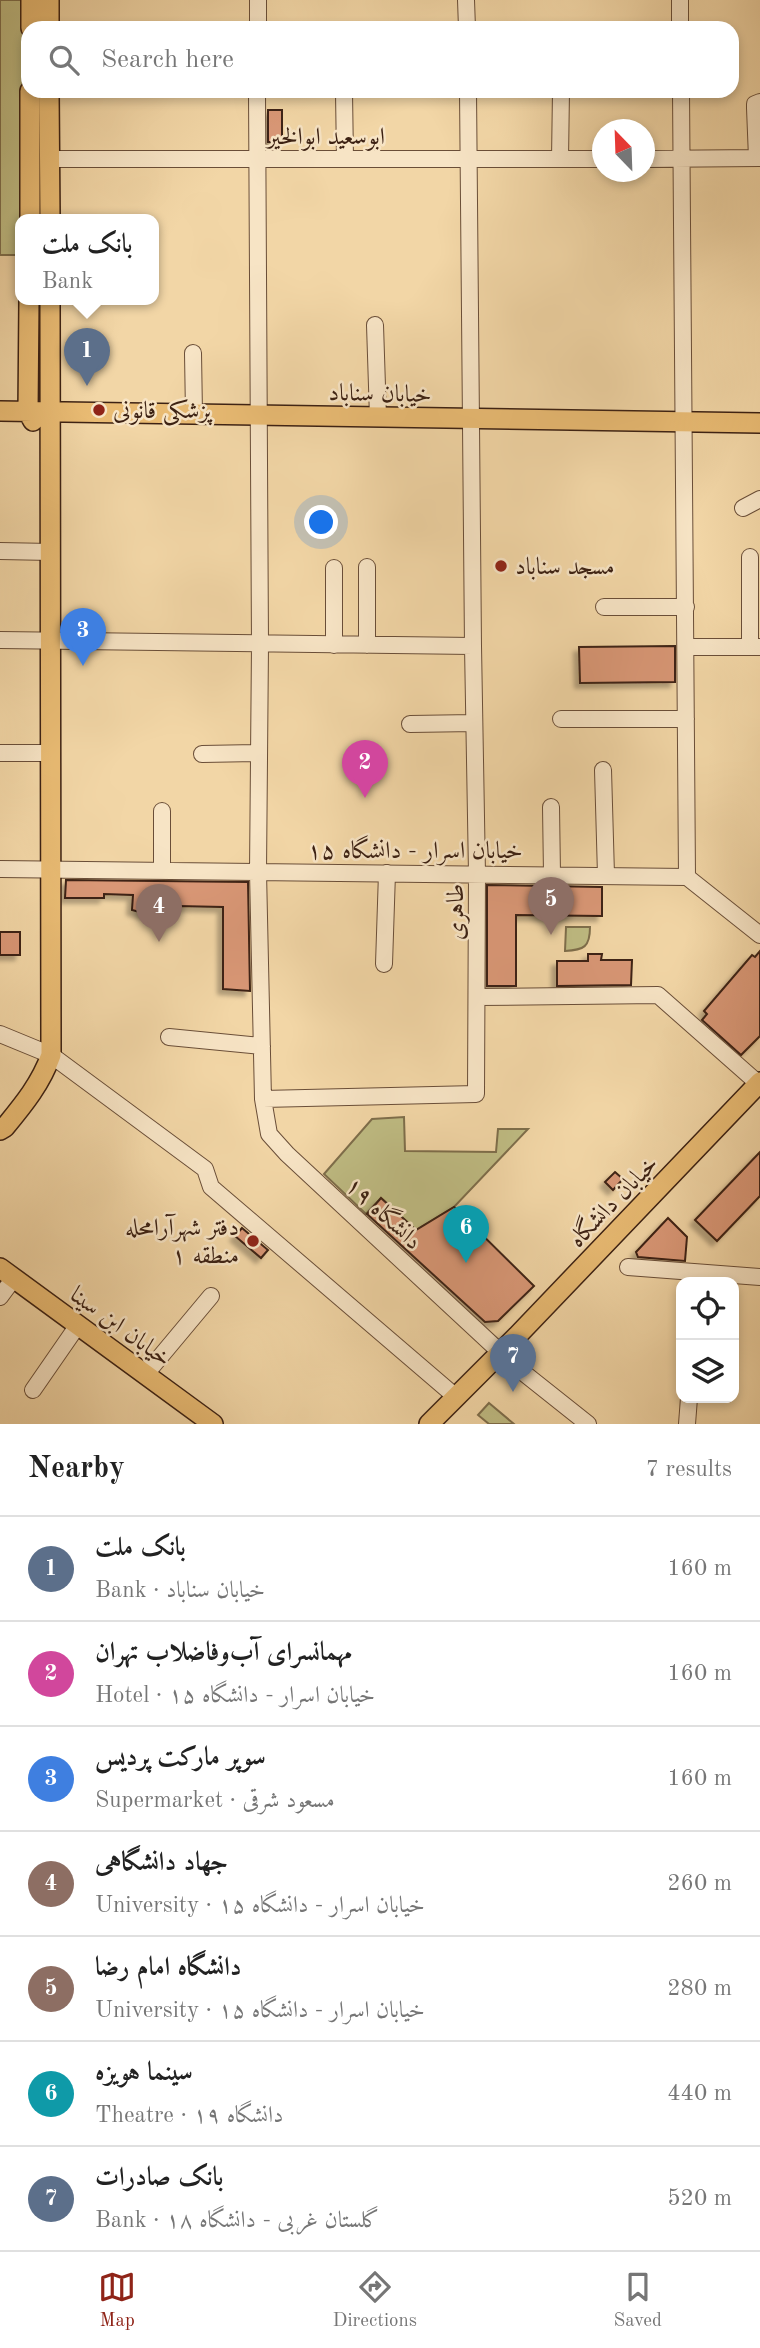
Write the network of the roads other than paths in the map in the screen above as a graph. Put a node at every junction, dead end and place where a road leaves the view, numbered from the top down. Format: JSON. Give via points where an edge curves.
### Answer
{"nodes":[{"id":1,"x":31,"y":0,"type":"edge"},
{"id":2,"x":49,"y":0,"type":"edge"},
{"id":3,"x":258,"y":0,"type":"edge"},
{"id":4,"x":466,"y":0,"type":"edge"},
{"id":5,"x":680,"y":0,"type":"edge"},
{"id":6,"x":31,"y":21,"type":"edge"},
{"id":7,"x":49,"y":21,"type":"edge"},
{"id":8,"x":258,"y":21,"type":"edge"},
{"id":9,"x":467,"y":21,"type":"edge"},
{"id":10,"x":680,"y":21,"type":"edge"},
{"id":11,"x":30,"y":98,"type":"edge"},
{"id":12,"x":49,"y":98,"type":"edge"},
{"id":13,"x":257,"y":98,"type":"edge"},
{"id":14,"x":344,"y":98,"type":"edge"},
{"id":15,"x":468,"y":98,"type":"edge"},
{"id":16,"x":561,"y":98,"type":"edge"},
{"id":17,"x":681,"y":98,"type":"edge"},
{"id":18,"x":760,"y":102,"type":"edge"},
{"id":19,"x":50,"y":159,"type":"junction"},
{"id":20,"x":257,"y":159,"type":"junction"},
{"id":21,"x":345,"y":159,"type":"junction"},
{"id":22,"x":469,"y":159,"type":"junction"},
{"id":23,"x":560,"y":159,"type":"junction"},
{"id":24,"x":592,"y":159,"type":"edge"},
{"id":25,"x":655,"y":159,"type":"edge"},
{"id":26,"x":682,"y":159,"type":"junction"},
{"id":27,"x":759,"y":159,"type":"edge"},
{"id":28,"x":30,"y":214,"type":"edge"},
{"id":29,"x":50,"y":214,"type":"edge"},
{"id":30,"x":29,"y":305,"type":"edge"},
{"id":31,"x":50,"y":305,"type":"edge"},
{"id":32,"x":375,"y":325,"type":"dead end"},
{"id":33,"x":193,"y":353,"type":"dead end"},
{"id":34,"x":0,"y":411,"type":"edge"},
{"id":35,"x":28,"y":412,"type":"junction"},
{"id":36,"x":50,"y":412,"type":"junction"},
{"id":37,"x":194,"y":414,"type":"junction"},
{"id":38,"x":258,"y":415,"type":"junction"},
{"id":39,"x":378,"y":417,"type":"junction"},
{"id":40,"x":471,"y":419,"type":"junction"},
{"id":41,"x":684,"y":422,"type":"junction"},
{"id":42,"x":760,"y":423,"type":"edge"},
{"id":43,"x":51,"y":471,"type":"junction"},
{"id":44,"x":760,"y":499,"type":"edge"},
{"id":45,"x":743,"y":508,"type":"dead end"},
{"id":46,"x":0,"y":551,"type":"edge"},
{"id":47,"x":51,"y":552,"type":"junction"},
{"id":48,"x":750,"y":557,"type":"dead end"},
{"id":49,"x":367,"y":567,"type":"dead end"},
{"id":50,"x":334,"y":568,"type":"dead end"},
{"id":51,"x":604,"y":607,"type":"dead end"},
{"id":52,"x":686,"y":607,"type":"junction"},
{"id":53,"x":0,"y":640,"type":"edge"},
{"id":54,"x":51,"y":640,"type":"junction"},
{"id":55,"x":260,"y":645,"type":"junction"},
{"id":56,"x":334,"y":645,"type":"junction"},
{"id":57,"x":367,"y":645,"type":"junction"},
{"id":58,"x":473,"y":646,"type":"junction"},
{"id":59,"x":687,"y":647,"type":"junction"},
{"id":60,"x":755,"y":647,"type":"edge"},
{"id":61,"x":561,"y":719,"type":"dead end"},
{"id":62,"x":686,"y":719,"type":"junction"},
{"id":63,"x":474,"y":723,"type":"junction"},
{"id":64,"x":410,"y":724,"type":"dead end"},
{"id":65,"x":0,"y":753,"type":"edge"},
{"id":66,"x":50,"y":753,"type":"junction"},
{"id":67,"x":259,"y":753,"type":"junction"},
{"id":68,"x":202,"y":754,"type":"dead end"},
{"id":69,"x":603,"y":770,"type":"dead end"},
{"id":70,"x":551,"y":807,"type":"dead end"},
{"id":71,"x":162,"y":811,"type":"dead end"},
{"id":72,"x":0,"y":869,"type":"edge"},
{"id":73,"x":49,"y":869,"type":"junction"},
{"id":74,"x":162,"y":871,"type":"junction"},
{"id":75,"x":258,"y":872,"type":"junction"},
{"id":76,"x":387,"y":873,"type":"junction"},
{"id":77,"x":477,"y":874,"type":"junction"},
{"id":78,"x":552,"y":874,"type":"junction"},
{"id":79,"x":606,"y":875,"type":"junction"},
{"id":80,"x":687,"y":877,"type":"junction"},
{"id":81,"x":760,"y":935,"type":"edge"},
{"id":82,"x":384,"y":964,"type":"dead end"},
{"id":83,"x":478,"y":997,"type":"junction"},
{"id":84,"x":0,"y":1034,"type":"edge"},
{"id":85,"x":169,"y":1037,"type":"dead end"},
{"id":86,"x":261,"y":1046,"type":"junction"},
{"id":87,"x":51,"y":1055,"type":"junction"},
{"id":88,"x":759,"y":1084,"type":"edge"},
{"id":89,"x":263,"y":1099,"type":"junction"},
{"id":90,"x":0,"y":1130,"type":"edge"},
{"id":91,"x":628,"y":1267,"type":"dead end"},
{"id":92,"x":7,"y":1273,"type":"edge"},
{"id":93,"x":760,"y":1277,"type":"edge"},
{"id":94,"x":211,"y":1296,"type":"dead end"},
{"id":95,"x":0,"y":1297,"type":"edge"},
{"id":96,"x":78,"y":1325,"type":"junction"},
{"id":97,"x":508,"y":1359,"type":"junction"},
{"id":98,"x":145,"y":1375,"type":"junction"},
{"id":99,"x":33,"y":1390,"type":"dead end"},
{"id":100,"x":456,"y":1397,"type":"junction"},
{"id":101,"x":689,"y":1403,"type":"edge"},
{"id":102,"x":202,"y":1421,"type":"edge"},
{"id":103,"x":429,"y":1424,"type":"edge"},
{"id":104,"x":588,"y":1424,"type":"edge"},
{"id":105,"x":687,"y":1424,"type":"edge"}],
"edges":[{"from":1,"to":6,"type":"main road"},
{"from":2,"to":7,"type":"main road"},
{"from":3,"to":8,"type":"street"},
{"from":4,"to":9,"type":"street"},
{"from":5,"to":10,"type":"street"},
{"from":11,"to":28,"type":"main road"},
{"from":12,"to":19,"type":"main road"},
{"from":13,"to":20,"type":"street"},
{"from":14,"to":21,"type":"street"},
{"from":15,"to":22,"type":"street"},
{"from":16,"to":23,"type":"street"},
{"from":17,"to":26,"type":"street"},
{"from":18,"to":27,"type":"street","via":[[755,104]]},
{"from":19,"to":20,"type":"street","name":"ابوسعید ابوالخیر"},
{"from":19,"to":29,"type":"main road"},
{"from":20,"to":21,"type":"street","name":"ابوسعید ابوالخیر"},
{"from":20,"to":38,"type":"street"},
{"from":21,"to":22,"type":"street","name":"ابوسعید ابوالخیر"},
{"from":22,"to":23,"type":"street","name":"ابوسعید ابوالخیر"},
{"from":22,"to":40,"type":"street","name":"طاهری"},
{"from":23,"to":24,"type":"street","name":"ابوسعید ابوالخیر"},
{"from":25,"to":26,"type":"street"},
{"from":26,"to":27,"type":"street"},
{"from":26,"to":41,"type":"street"},
{"from":30,"to":35,"type":"main road"},
{"from":31,"to":36,"type":"main road"},
{"from":32,"to":39,"type":"street"},
{"from":33,"to":37,"type":"street"},
{"from":34,"to":35,"type":"main road","name":"خیابان سناباد"},
{"from":35,"to":36,"type":"main road","name":"خیابان سناباد"},
{"from":35,"to":43,"type":"main road","via":[[41,433]]},
{"from":36,"to":37,"type":"main road","name":"خیابان سناباد"},
{"from":36,"to":43,"type":"main road"},
{"from":37,"to":38,"type":"main road","name":"خیابان سناباد"},
{"from":38,"to":39,"type":"main road","name":"خیابان سناباد"},
{"from":38,"to":55,"type":"street"},
{"from":39,"to":40,"type":"main road","name":"خیابان سناباد"},
{"from":40,"to":41,"type":"main road","name":"خیابان سناباد"},
{"from":40,"to":58,"type":"street","name":"طاهری"},
{"from":41,"to":42,"type":"main road","name":"خیابان سناباد"},
{"from":41,"to":52,"type":"street"},
{"from":43,"to":47,"type":"main road"},
{"from":44,"to":45,"type":"street"},
{"from":46,"to":47,"type":"street"},
{"from":47,"to":54,"type":"main road"},
{"from":48,"to":60,"type":"street"},
{"from":49,"to":57,"type":"street"},
{"from":50,"to":56,"type":"street"},
{"from":51,"to":52,"type":"street"},
{"from":52,"to":59,"type":"street"},
{"from":53,"to":54,"type":"street"},
{"from":54,"to":55,"type":"street"},
{"from":54,"to":66,"type":"main road"},
{"from":55,"to":56,"type":"street"},
{"from":55,"to":67,"type":"street"},
{"from":56,"to":57,"type":"street"},
{"from":57,"to":58,"type":"street"},
{"from":58,"to":63,"type":"street","name":"طاهری"},
{"from":59,"to":60,"type":"street"},
{"from":59,"to":62,"type":"street"},
{"from":61,"to":62,"type":"street"},
{"from":62,"to":80,"type":"street"},
{"from":63,"to":64,"type":"street"},
{"from":63,"to":77,"type":"street","name":"طاهری"},
{"from":65,"to":66,"type":"street"},
{"from":66,"to":73,"type":"main road"},
{"from":67,"to":68,"type":"street"},
{"from":67,"to":75,"type":"street"},
{"from":69,"to":79,"type":"street"},
{"from":70,"to":78,"type":"street"},
{"from":71,"to":74,"type":"street"},
{"from":72,"to":73,"type":"street","name":"خیابان اسرار - دانشگاه ۱۵"},
{"from":73,"to":74,"type":"street","name":"خیابان اسرار - دانشگاه ۱۵"},
{"from":73,"to":87,"type":"main road"},
{"from":74,"to":75,"type":"street","name":"خیابان اسرار - دانشگاه ۱۵"},
{"from":75,"to":76,"type":"street","name":"خیابان اسرار - دانشگاه ۱۵"},
{"from":75,"to":86,"type":"street"},
{"from":76,"to":77,"type":"street","name":"خیابان اسرار - دانشگاه ۱۵"},
{"from":76,"to":82,"type":"street"},
{"from":77,"to":78,"type":"street","name":"خیابان اسرار - دانشگاه ۱۵"},
{"from":77,"to":83,"type":"street","name":"طاهری"},
{"from":78,"to":79,"type":"street","name":"خیابان اسرار - دانشگاه ۱۵"},
{"from":79,"to":80,"type":"street","name":"خیابان اسرار - دانشگاه ۱۵"},
{"from":80,"to":81,"type":"street"},
{"from":83,"to":88,"type":"street","via":[[658,995]]},
{"from":83,"to":89,"type":"street","name":"طاهری","via":[[476,1094]]},
{"from":84,"to":87,"type":"street"},
{"from":85,"to":86,"type":"street"},
{"from":86,"to":89,"type":"street"},
{"from":87,"to":90,"type":"main road","via":[[29,1098]]},
{"from":87,"to":100,"type":"street","via":[[205,1169],[211,1187]]},
{"from":88,"to":97,"type":"main road","name":"خیابان دانشگاه"},
{"from":89,"to":97,"type":"street","name":"دانشگاه ۱۹","via":[[269,1134],[287,1154]]},
{"from":91,"to":93,"type":"street"},
{"from":92,"to":95,"type":"street"},
{"from":92,"to":96,"type":"main road","name":"خیابان ابن سینا"},
{"from":94,"to":98,"type":"street"},
{"from":96,"to":98,"type":"main road","name":"خیابان ابن سینا"},
{"from":96,"to":99,"type":"street"},
{"from":97,"to":100,"type":"main road","name":"خیابان دانشگاه"},
{"from":97,"to":104,"type":"street","name":"دانشگاه ۱۹"},
{"from":98,"to":102,"type":"main road","name":"خیابان ابن سینا"},
{"from":100,"to":103,"type":"main road","name":"خیابان دانشگاه"},
{"from":101,"to":105,"type":"street"}]}
